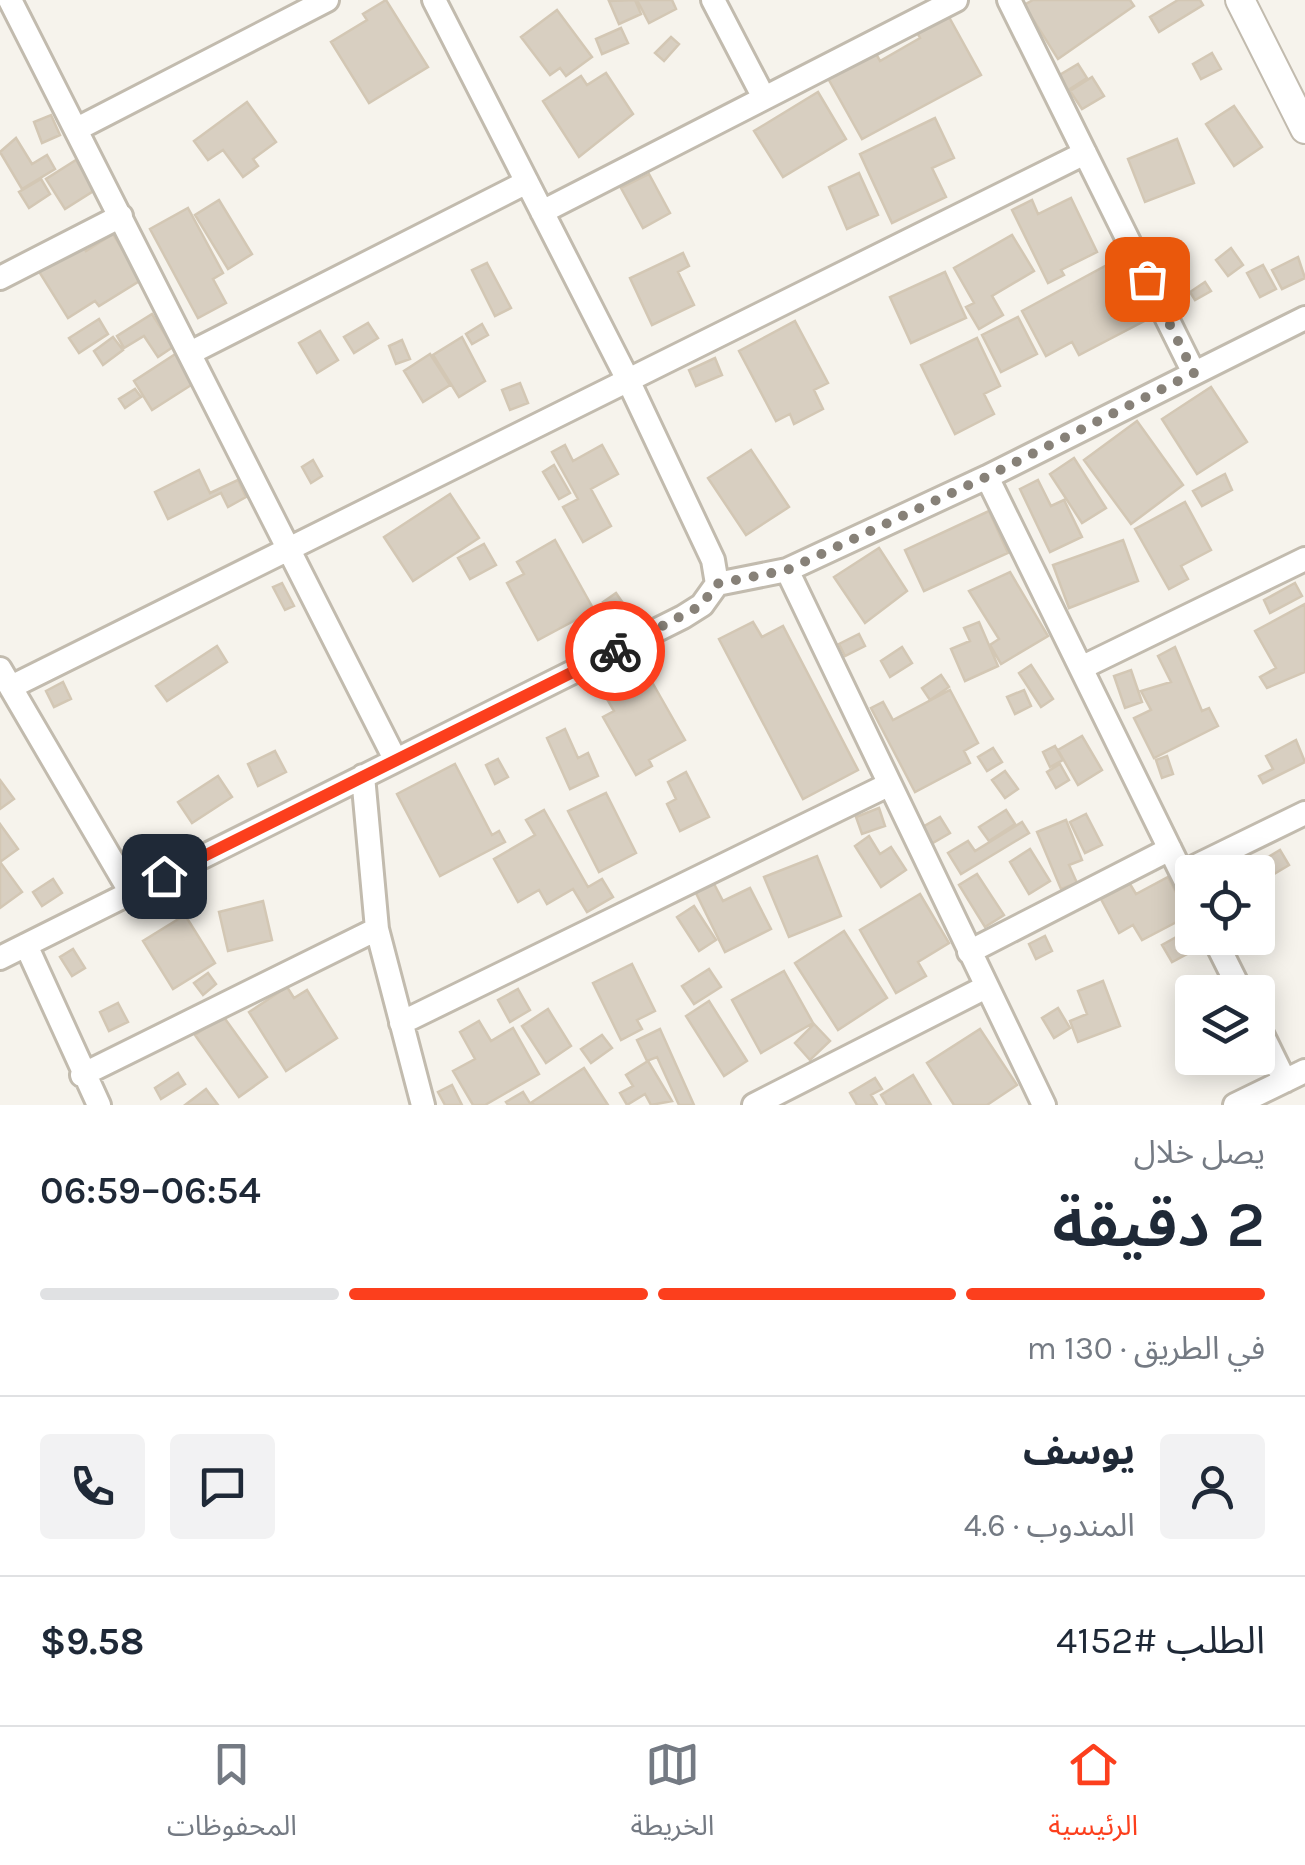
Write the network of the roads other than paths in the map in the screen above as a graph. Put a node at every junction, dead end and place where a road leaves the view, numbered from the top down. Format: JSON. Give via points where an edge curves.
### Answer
{"nodes":[{"id":1,"x":10,"y":0,"type":"edge"},
{"id":2,"x":327,"y":0,"type":"edge"},
{"id":3,"x":434,"y":0,"type":"edge"},
{"id":4,"x":713,"y":0,"type":"edge"},
{"id":5,"x":956,"y":0,"type":"edge"},
{"id":6,"x":1009,"y":0,"type":"edge"},
{"id":7,"x":1240,"y":0,"type":"edge"},
{"id":8,"x":764,"y":98,"type":"junction"},
{"id":9,"x":1303,"y":121,"type":"edge"},
{"id":10,"x":76,"y":129,"type":"junction"},
{"id":11,"x":1085,"y":153,"type":"junction"},
{"id":12,"x":526,"y":182,"type":"junction"},
{"id":13,"x":542,"y":212,"type":"junction"},
{"id":14,"x":121,"y":216,"type":"junction"},
{"id":15,"x":0,"y":278,"type":"edge"},
{"id":16,"x":1305,"y":318,"type":"edge"},
{"id":17,"x":192,"y":352,"type":"junction"},
{"id":18,"x":1194,"y":373,"type":"junction"},
{"id":19,"x":628,"y":380,"type":"junction"},
{"id":20,"x":986,"y":477,"type":"junction"},
{"id":21,"x":291,"y":548,"type":"junction"},
{"id":22,"x":1305,"y":558,"type":"edge"},
{"id":23,"x":787,"y":570,"type":"junction"},
{"id":24,"x":716,"y":584,"type":"junction"},
{"id":25,"x":1080,"y":668,"type":"junction"},
{"id":26,"x":5,"y":678,"type":"edge"},
{"id":27,"x":395,"y":759,"type":"junction"},
{"id":28,"x":363,"y":776,"type":"junction"},
{"id":29,"x":888,"y":786,"type":"junction"},
{"id":30,"x":1305,"y":813,"type":"edge"},
{"id":31,"x":1170,"y":849,"type":"junction"},
{"id":32,"x":1235,"y":855,"type":"edge"},
{"id":33,"x":1175,"y":859,"type":"edge"},
{"id":34,"x":131,"y":893,"type":"junction"},
{"id":35,"x":376,"y":930,"type":"junction"},
{"id":36,"x":26,"y":946,"type":"junction"},
{"id":37,"x":969,"y":952,"type":"junction"},
{"id":38,"x":0,"y":958,"type":"edge"},
{"id":39,"x":986,"y":988,"type":"junction"},
{"id":40,"x":401,"y":1024,"type":"junction"},
{"id":41,"x":1275,"y":1049,"type":"edge"},
{"id":42,"x":82,"y":1075,"type":"junction"},
{"id":43,"x":1295,"y":1076,"type":"edge"},
{"id":44,"x":99,"y":1105,"type":"edge"},
{"id":45,"x":423,"y":1105,"type":"edge"},
{"id":46,"x":754,"y":1105,"type":"edge"},
{"id":47,"x":1044,"y":1105,"type":"edge"},
{"id":48,"x":1235,"y":1105,"type":"edge"}],
"edges":[{"from":1,"to":10,"type":"street"},
{"from":2,"to":10,"type":"street"},
{"from":3,"to":12,"type":"street"},
{"from":4,"to":8,"type":"street"},
{"from":5,"to":8,"type":"street"},
{"from":6,"to":11,"type":"street"},
{"from":7,"to":9,"type":"street"},
{"from":8,"to":13,"type":"street"},
{"from":10,"to":14,"type":"street"},
{"from":11,"to":18,"type":"street"},
{"from":11,"to":19,"type":"street"},
{"from":12,"to":13,"type":"street"},
{"from":12,"to":17,"type":"street"},
{"from":13,"to":19,"type":"street"},
{"from":14,"to":15,"type":"street"},
{"from":14,"to":17,"type":"street"},
{"from":16,"to":18,"type":"street"},
{"from":17,"to":21,"type":"street"},
{"from":18,"to":20,"type":"street"},
{"from":19,"to":21,"type":"street"},
{"from":19,"to":24,"type":"street","via":[[713,560]]},
{"from":20,"to":23,"type":"street"},
{"from":20,"to":25,"type":"street"},
{"from":21,"to":26,"type":"street"},
{"from":21,"to":27,"type":"street"},
{"from":22,"to":25,"type":"street"},
{"from":23,"to":24,"type":"street"},
{"from":23,"to":29,"type":"street"},
{"from":24,"to":27,"type":"street","via":[[702,605],[682,617]]},
{"from":25,"to":31,"type":"street"},
{"from":26,"to":34,"type":"street"},
{"from":27,"to":28,"type":"street"},
{"from":28,"to":34,"type":"street"},
{"from":28,"to":35,"type":"street"},
{"from":29,"to":37,"type":"street"},
{"from":29,"to":40,"type":"street"},
{"from":30,"to":32,"type":"street"},
{"from":31,"to":33,"type":"street"},
{"from":31,"to":37,"type":"street"},
{"from":34,"to":36,"type":"street"},
{"from":35,"to":40,"type":"street"},
{"from":35,"to":42,"type":"street"},
{"from":36,"to":38,"type":"street"},
{"from":36,"to":42,"type":"street"},
{"from":37,"to":39,"type":"street"},
{"from":39,"to":46,"type":"street"},
{"from":39,"to":47,"type":"street"},
{"from":40,"to":45,"type":"street"},
{"from":41,"to":43,"type":"street"},
{"from":42,"to":44,"type":"street"},
{"from":43,"to":48,"type":"street"}]}
